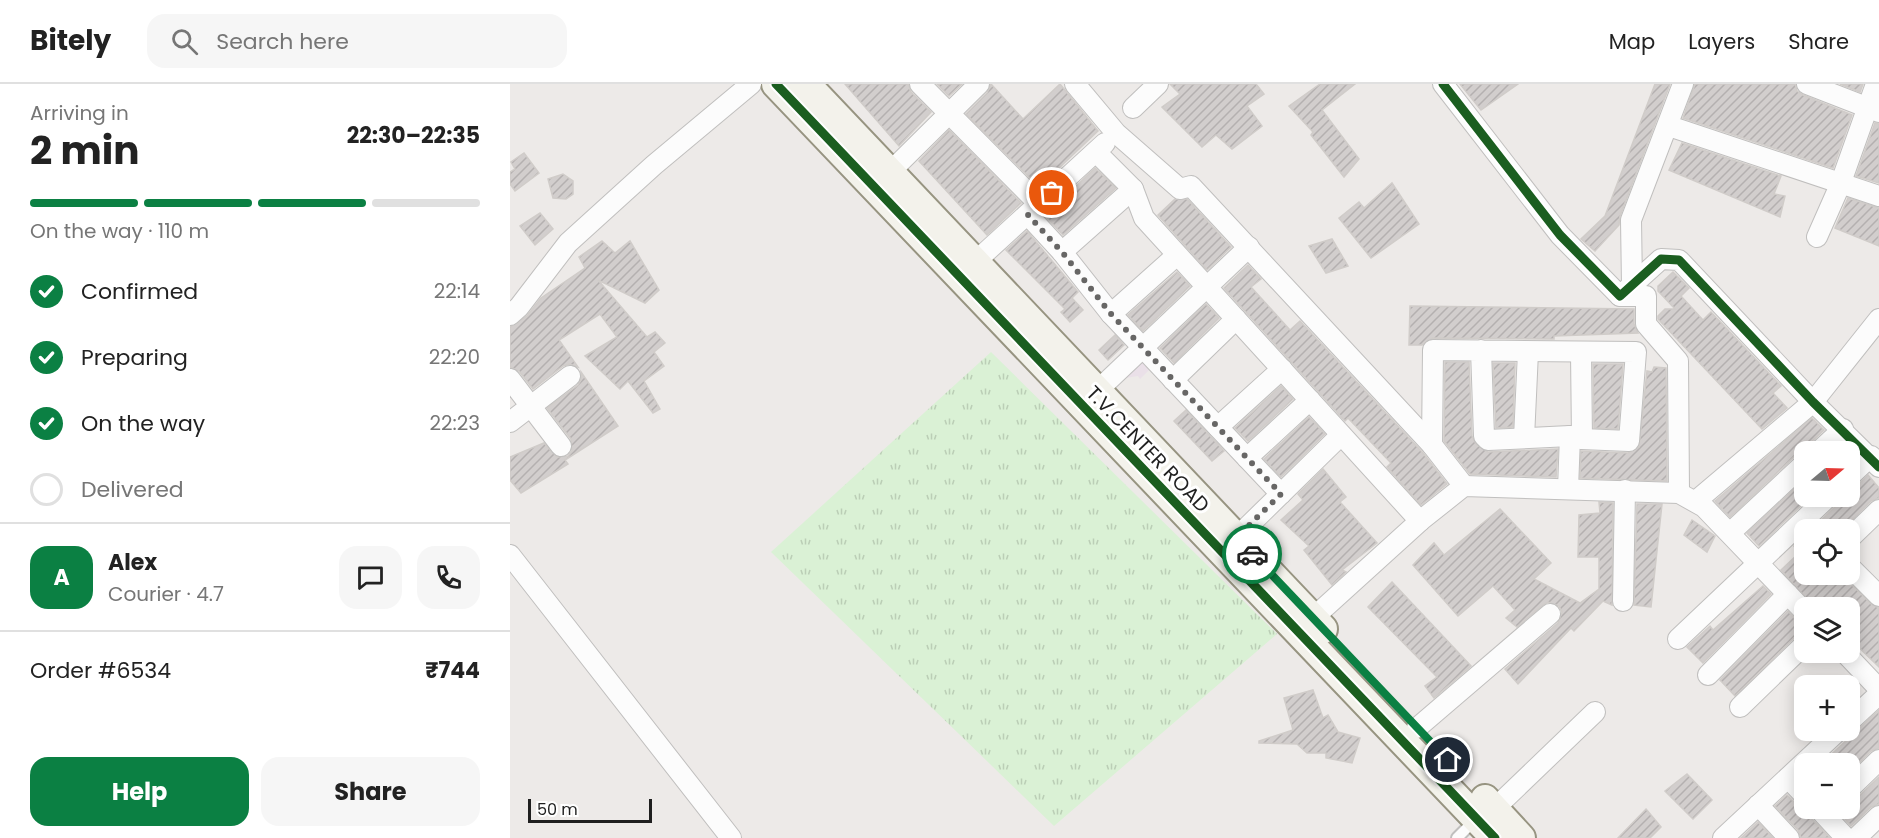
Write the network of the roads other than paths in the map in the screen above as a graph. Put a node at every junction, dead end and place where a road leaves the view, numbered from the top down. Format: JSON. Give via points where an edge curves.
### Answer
{"nodes":[{"id":1,"x":751,"y":84,"type":"edge"},
{"id":2,"x":776,"y":84,"type":"edge"},
{"id":3,"x":806,"y":84,"type":"edge"},
{"id":4,"x":920,"y":84,"type":"edge"},
{"id":5,"x":979,"y":84,"type":"edge"},
{"id":6,"x":1075,"y":84,"type":"edge"},
{"id":7,"x":1158,"y":84,"type":"edge"},
{"id":8,"x":1443,"y":84,"type":"edge"},
{"id":9,"x":1683,"y":84,"type":"edge"},
{"id":10,"x":1807,"y":84,"type":"edge"},
{"id":11,"x":1876,"y":84,"type":"edge"},
{"id":12,"x":1133,"y":108,"type":"dead end"},
{"id":13,"x":1874,"y":110,"type":"edge"},
{"id":14,"x":947,"y":114,"type":"junction"},
{"id":15,"x":1669,"y":126,"type":"junction"},
{"id":16,"x":1116,"y":133,"type":"junction"},
{"id":17,"x":1096,"y":153,"type":"junction"},
{"id":18,"x":890,"y":172,"type":"junction"},
{"id":19,"x":1840,"y":185,"type":"junction"},
{"id":20,"x":1133,"y":189,"type":"junction"},
{"id":21,"x":1879,"y":196,"type":"edge"},
{"id":22,"x":1034,"y":210,"type":"junction"},
{"id":23,"x":1817,"y":237,"type":"dead end"},
{"id":24,"x":1249,"y":247,"type":"junction"},
{"id":25,"x":1062,"y":252,"type":"junction"},
{"id":26,"x":1177,"y":255,"type":"junction"},
{"id":27,"x":975,"y":262,"type":"junction"},
{"id":28,"x":1206,"y":286,"type":"junction"},
{"id":29,"x":1626,"y":290,"type":"junction"},
{"id":30,"x":1111,"y":314,"type":"junction"},
{"id":31,"x":510,"y":315,"type":"edge"},
{"id":32,"x":1879,"y":319,"type":"edge"},
{"id":33,"x":1236,"y":320,"type":"junction"},
{"id":34,"x":1143,"y":347,"type":"junction"},
{"id":35,"x":1481,"y":351,"type":"junction"},
{"id":36,"x":1528,"y":352,"type":"junction"},
{"id":37,"x":1581,"y":353,"type":"junction"},
{"id":38,"x":1282,"y":369,"type":"junction"},
{"id":39,"x":570,"y":376,"type":"dead end"},
{"id":40,"x":510,"y":379,"type":"edge"},
{"id":41,"x":1173,"y":380,"type":"junction"},
{"id":42,"x":1097,"y":391,"type":"junction"},
{"id":43,"x":1310,"y":400,"type":"junction"},
{"id":44,"x":1813,"y":402,"type":"junction"},
{"id":45,"x":531,"y":406,"type":"junction"},
{"id":46,"x":510,"y":422,"type":"edge"},
{"id":47,"x":1218,"y":427,"type":"junction"},
{"id":48,"x":1843,"y":429,"type":"junction"},
{"id":49,"x":1341,"y":435,"type":"junction"},
{"id":50,"x":1576,"y":437,"type":"junction"},
{"id":51,"x":1524,"y":438,"type":"junction"},
{"id":52,"x":1830,"y":441,"type":"edge"},
{"id":53,"x":1432,"y":445,"type":"junction"},
{"id":54,"x":561,"y":446,"type":"dead end"},
{"id":55,"x":1247,"y":458,"type":"junction"},
{"id":56,"x":1875,"y":461,"type":"edge"},
{"id":57,"x":1860,"y":470,"type":"edge"},
{"id":58,"x":1794,"y":473,"type":"edge"},
{"id":59,"x":1464,"y":486,"type":"junction"},
{"id":60,"x":1568,"y":489,"type":"junction"},
{"id":61,"x":1625,"y":490,"type":"junction"},
{"id":62,"x":1281,"y":494,"type":"junction"},
{"id":63,"x":1688,"y":497,"type":"junction"},
{"id":64,"x":1818,"y":507,"type":"edge"},
{"id":65,"x":1879,"y":510,"type":"edge"},
{"id":66,"x":1420,"y":521,"type":"junction"},
{"id":67,"x":1860,"y":528,"type":"edge"},
{"id":68,"x":1730,"y":533,"type":"junction"},
{"id":69,"x":1236,"y":538,"type":"junction"},
{"id":70,"x":510,"y":555,"type":"edge"},
{"id":71,"x":1759,"y":564,"type":"junction"},
{"id":72,"x":1860,"y":577,"type":"edge"},
{"id":73,"x":1788,"y":594,"type":"junction"},
{"id":74,"x":1879,"y":596,"type":"edge"},
{"id":75,"x":1794,"y":600,"type":"edge"},
{"id":76,"x":1623,"y":601,"type":"dead end"},
{"id":77,"x":1550,"y":614,"type":"dead end"},
{"id":78,"x":1313,"y":618,"type":"junction"},
{"id":79,"x":1678,"y":639,"type":"dead end"},
{"id":80,"x":1794,"y":655,"type":"edge"},
{"id":81,"x":1854,"y":663,"type":"edge"},
{"id":82,"x":1708,"y":675,"type":"dead end"},
{"id":83,"x":1879,"y":692,"type":"edge"},
{"id":84,"x":1740,"y":707,"type":"dead end"},
{"id":85,"x":1860,"y":711,"type":"edge"},
{"id":86,"x":1595,"y":712,"type":"dead end"},
{"id":87,"x":1417,"y":728,"type":"junction"},
{"id":88,"x":1827,"y":741,"type":"edge"},
{"id":89,"x":1879,"y":760,"type":"edge"},
{"id":90,"x":1788,"y":778,"type":"junction"},
{"id":91,"x":1860,"y":778,"type":"edge"},
{"id":92,"x":1794,"y":784,"type":"edge"},
{"id":93,"x":1758,"y":805,"type":"junction"},
{"id":94,"x":1879,"y":816,"type":"edge"},
{"id":95,"x":1830,"y":819,"type":"edge"},
{"id":96,"x":1480,"y":826,"type":"edge"},
{"id":97,"x":731,"y":838,"type":"edge"},
{"id":98,"x":1521,"y":838,"type":"edge"},
{"id":99,"x":1723,"y":838,"type":"edge"},
{"id":100,"x":1789,"y":838,"type":"edge"},
{"id":101,"x":1846,"y":838,"type":"edge"},
{"id":102,"x":1856,"y":838,"type":"edge"}],
"edges":[{"from":1,"to":31,"type":"street","via":[[568,243]]},
{"from":2,"to":96,"type":"street","name":"T.V.CENTER ROAD"},
{"from":3,"to":18,"type":"street","name":"T.V.CENTER ROAD"},
{"from":4,"to":14,"type":"street"},
{"from":5,"to":14,"type":"street"},
{"from":6,"to":16,"type":"street"},
{"from":7,"to":12,"type":"street"},
{"from":8,"to":29,"type":"street","via":[[1560,235]]},
{"from":9,"to":15,"type":"street"},
{"from":10,"to":13,"type":"street"},
{"from":11,"to":13,"type":"street"},
{"from":13,"to":19,"type":"street"},
{"from":14,"to":18,"type":"street"},
{"from":14,"to":22,"type":"street"},
{"from":15,"to":19,"type":"street"},
{"from":15,"to":29,"type":"street","via":[[1630,220]]},
{"from":16,"to":17,"type":"street"},
{"from":16,"to":24,"type":"street","via":[[1180,189],[1191,186]]},
{"from":17,"to":20,"type":"street"},
{"from":17,"to":22,"type":"street"},
{"from":18,"to":27,"type":"street","name":"T.V.CENTER ROAD"},
{"from":19,"to":21,"type":"street"},
{"from":19,"to":23,"type":"street"},
{"from":20,"to":25,"type":"street"},
{"from":20,"to":26,"type":"street","via":[[1144,218]]},
{"from":22,"to":25,"type":"street"},
{"from":22,"to":27,"type":"street"},
{"from":24,"to":28,"type":"street"},
{"from":24,"to":53,"type":"street"},
{"from":25,"to":30,"type":"street"},
{"from":26,"to":28,"type":"street"},
{"from":26,"to":30,"type":"street"},
{"from":27,"to":42,"type":"street","name":"T.V.CENTER ROAD"},
{"from":28,"to":33,"type":"street"},
{"from":28,"to":34,"type":"street"},
{"from":29,"to":44,"type":"street","via":[[1661,259],[1679,261]]},
{"from":29,"to":63,"type":"street","via":[[1646,296],[1646,324],[1678,361]]},
{"from":30,"to":34,"type":"street"},
{"from":32,"to":44,"type":"street"},
{"from":33,"to":38,"type":"street"},
{"from":33,"to":41,"type":"street"},
{"from":34,"to":41,"type":"street"},
{"from":34,"to":42,"type":"street"},
{"from":35,"to":36,"type":"street"},
{"from":35,"to":51,"type":"street","via":[[1484,436],[1488,440]]},
{"from":35,"to":53,"type":"street","via":[[1433,350]]},
{"from":36,"to":37,"type":"street"},
{"from":36,"to":51,"type":"street"},
{"from":37,"to":50,"type":"street"},
{"from":37,"to":50,"type":"street","via":[[1636,352],[1629,441]]},
{"from":38,"to":43,"type":"street"},
{"from":38,"to":47,"type":"street"},
{"from":39,"to":45,"type":"street"},
{"from":40,"to":45,"type":"street"},
{"from":41,"to":47,"type":"street"},
{"from":42,"to":69,"type":"street","name":"T.V.CENTER ROAD"},
{"from":43,"to":49,"type":"street"},
{"from":43,"to":55,"type":"street"},
{"from":44,"to":48,"type":"street"},
{"from":44,"to":63,"type":"street"},
{"from":45,"to":46,"type":"street"},
{"from":45,"to":54,"type":"street"},
{"from":47,"to":55,"type":"street"},
{"from":48,"to":52,"type":"street"},
{"from":48,"to":56,"type":"street"},
{"from":49,"to":62,"type":"street"},
{"from":49,"to":66,"type":"street"},
{"from":50,"to":51,"type":"street"},
{"from":50,"to":60,"type":"street"},
{"from":53,"to":59,"type":"street"},
{"from":55,"to":62,"type":"street"},
{"from":56,"to":57,"type":"street"},
{"from":58,"to":68,"type":"street"},
{"from":59,"to":60,"type":"street"},
{"from":59,"to":66,"type":"street"},
{"from":60,"to":61,"type":"street"},
{"from":61,"to":63,"type":"street"},
{"from":61,"to":76,"type":"street"},
{"from":62,"to":69,"type":"street"},
{"from":63,"to":68,"type":"street"},
{"from":64,"to":71,"type":"street"},
{"from":65,"to":67,"type":"street"},
{"from":66,"to":78,"type":"street"},
{"from":68,"to":71,"type":"street"},
{"from":69,"to":78,"type":"street","name":"T.V.CENTER ROAD"},
{"from":70,"to":97,"type":"street"},
{"from":71,"to":73,"type":"street"},
{"from":71,"to":79,"type":"street"},
{"from":72,"to":74,"type":"street"},
{"from":73,"to":75,"type":"street"},
{"from":73,"to":82,"type":"street"},
{"from":77,"to":87,"type":"street"},
{"from":78,"to":87,"type":"street","name":"T.V.CENTER ROAD"},
{"from":80,"to":84,"type":"street"},
{"from":81,"to":83,"type":"street"},
{"from":83,"to":85,"type":"street"},
{"from":86,"to":96,"type":"street"},
{"from":87,"to":96,"type":"street","name":"T.V.CENTER ROAD"},
{"from":88,"to":90,"type":"street"},
{"from":89,"to":91,"type":"street"},
{"from":90,"to":92,"type":"street"},
{"from":90,"to":93,"type":"street"},
{"from":93,"to":99,"type":"street"},
{"from":93,"to":100,"type":"street"},
{"from":94,"to":102,"type":"street"},
{"from":95,"to":101,"type":"street"},
{"from":96,"to":98,"type":"street","name":"T.V.CENTER ROAD"}]}
